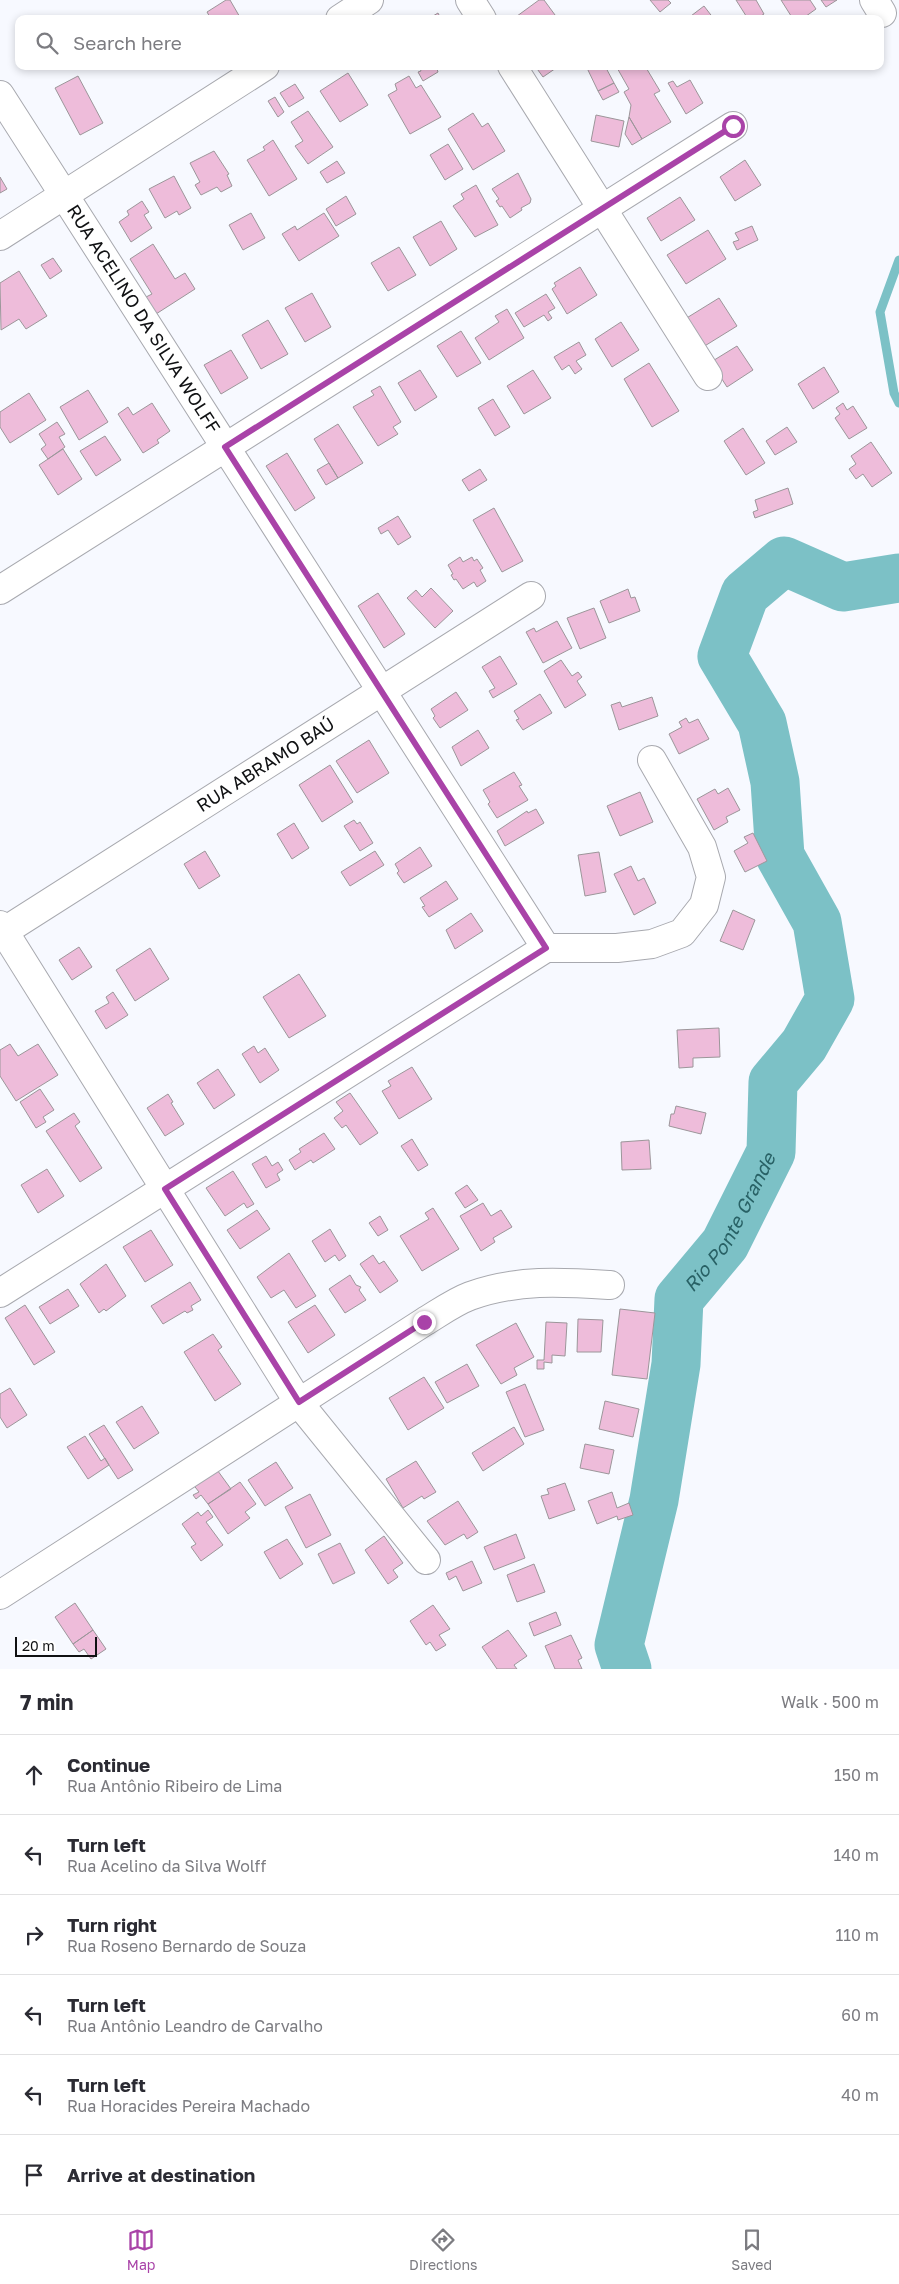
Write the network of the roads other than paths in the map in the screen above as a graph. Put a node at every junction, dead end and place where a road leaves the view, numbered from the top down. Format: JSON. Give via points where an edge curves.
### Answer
{"nodes":[{"id":1,"x":369,"y":0,"type":"edge"},
{"id":2,"x":470,"y":0,"type":"edge"},
{"id":3,"x":346,"y":15,"type":"edge"},
{"id":4,"x":479,"y":15,"type":"edge"},
{"id":5,"x":259,"y":70,"type":"edge"},
{"id":6,"x":515,"y":70,"type":"edge"},
{"id":7,"x":0,"y":95,"type":"edge"},
{"id":8,"x":733,"y":126,"type":"dead end"},
{"id":9,"x":64,"y":195,"type":"junction"},
{"id":10,"x":602,"y":209,"type":"junction"},
{"id":11,"x":0,"y":236,"type":"edge"},
{"id":12,"x":708,"y":376,"type":"dead end"},
{"id":13,"x":225,"y":447,"type":"junction"},
{"id":14,"x":0,"y":590,"type":"edge"},
{"id":15,"x":531,"y":596,"type":"dead end"},
{"id":16,"x":381,"y":691,"type":"junction"},
{"id":17,"x":652,"y":760,"type":"dead end"},
{"id":18,"x":1,"y":930,"type":"edge"},
{"id":19,"x":546,"y":948,"type":"junction"},
{"id":20,"x":165,"y":1189,"type":"junction"},
{"id":21,"x":610,"y":1285,"type":"dead end"},
{"id":22,"x":0,"y":1293,"type":"edge"},
{"id":23,"x":299,"y":1402,"type":"junction"},
{"id":24,"x":426,"y":1560,"type":"dead end"},
{"id":25,"x":0,"y":1594,"type":"edge"}],
"edges":[{"from":1,"to":3,"type":"street"},
{"from":2,"to":4,"type":"street"},
{"from":5,"to":9,"type":"street"},
{"from":6,"to":10,"type":"street"},
{"from":7,"to":9,"type":"street","name":"RUA ACELINO DA SILVA WOLFF"},
{"from":8,"to":10,"type":"street"},
{"from":9,"to":11,"type":"street"},
{"from":9,"to":13,"type":"street","name":"RUA ACELINO DA SILVA WOLFF"},
{"from":10,"to":12,"type":"street"},
{"from":10,"to":13,"type":"street"},
{"from":13,"to":14,"type":"street"},
{"from":13,"to":16,"type":"street","name":"RUA ACELINO DA SILVA WOLFF"},
{"from":15,"to":16,"type":"street","name":"RUA ABRAMO BAÚ"},
{"from":16,"to":18,"type":"street","name":"RUA ABRAMO BAÚ"},
{"from":16,"to":19,"type":"street","name":"RUA ACELINO DA SILVA WOLFF"},
{"from":17,"to":19,"type":"street","via":[[702,847],[711,877],[704,905],[682,933],[652,944],[617,948]]},
{"from":18,"to":20,"type":"street"},
{"from":19,"to":20,"type":"street"},
{"from":20,"to":22,"type":"street"},
{"from":20,"to":23,"type":"street"},
{"from":21,"to":23,"type":"street","via":[[551,1282],[506,1285],[469,1296]]},
{"from":23,"to":24,"type":"street"},
{"from":23,"to":25,"type":"street"}]}
